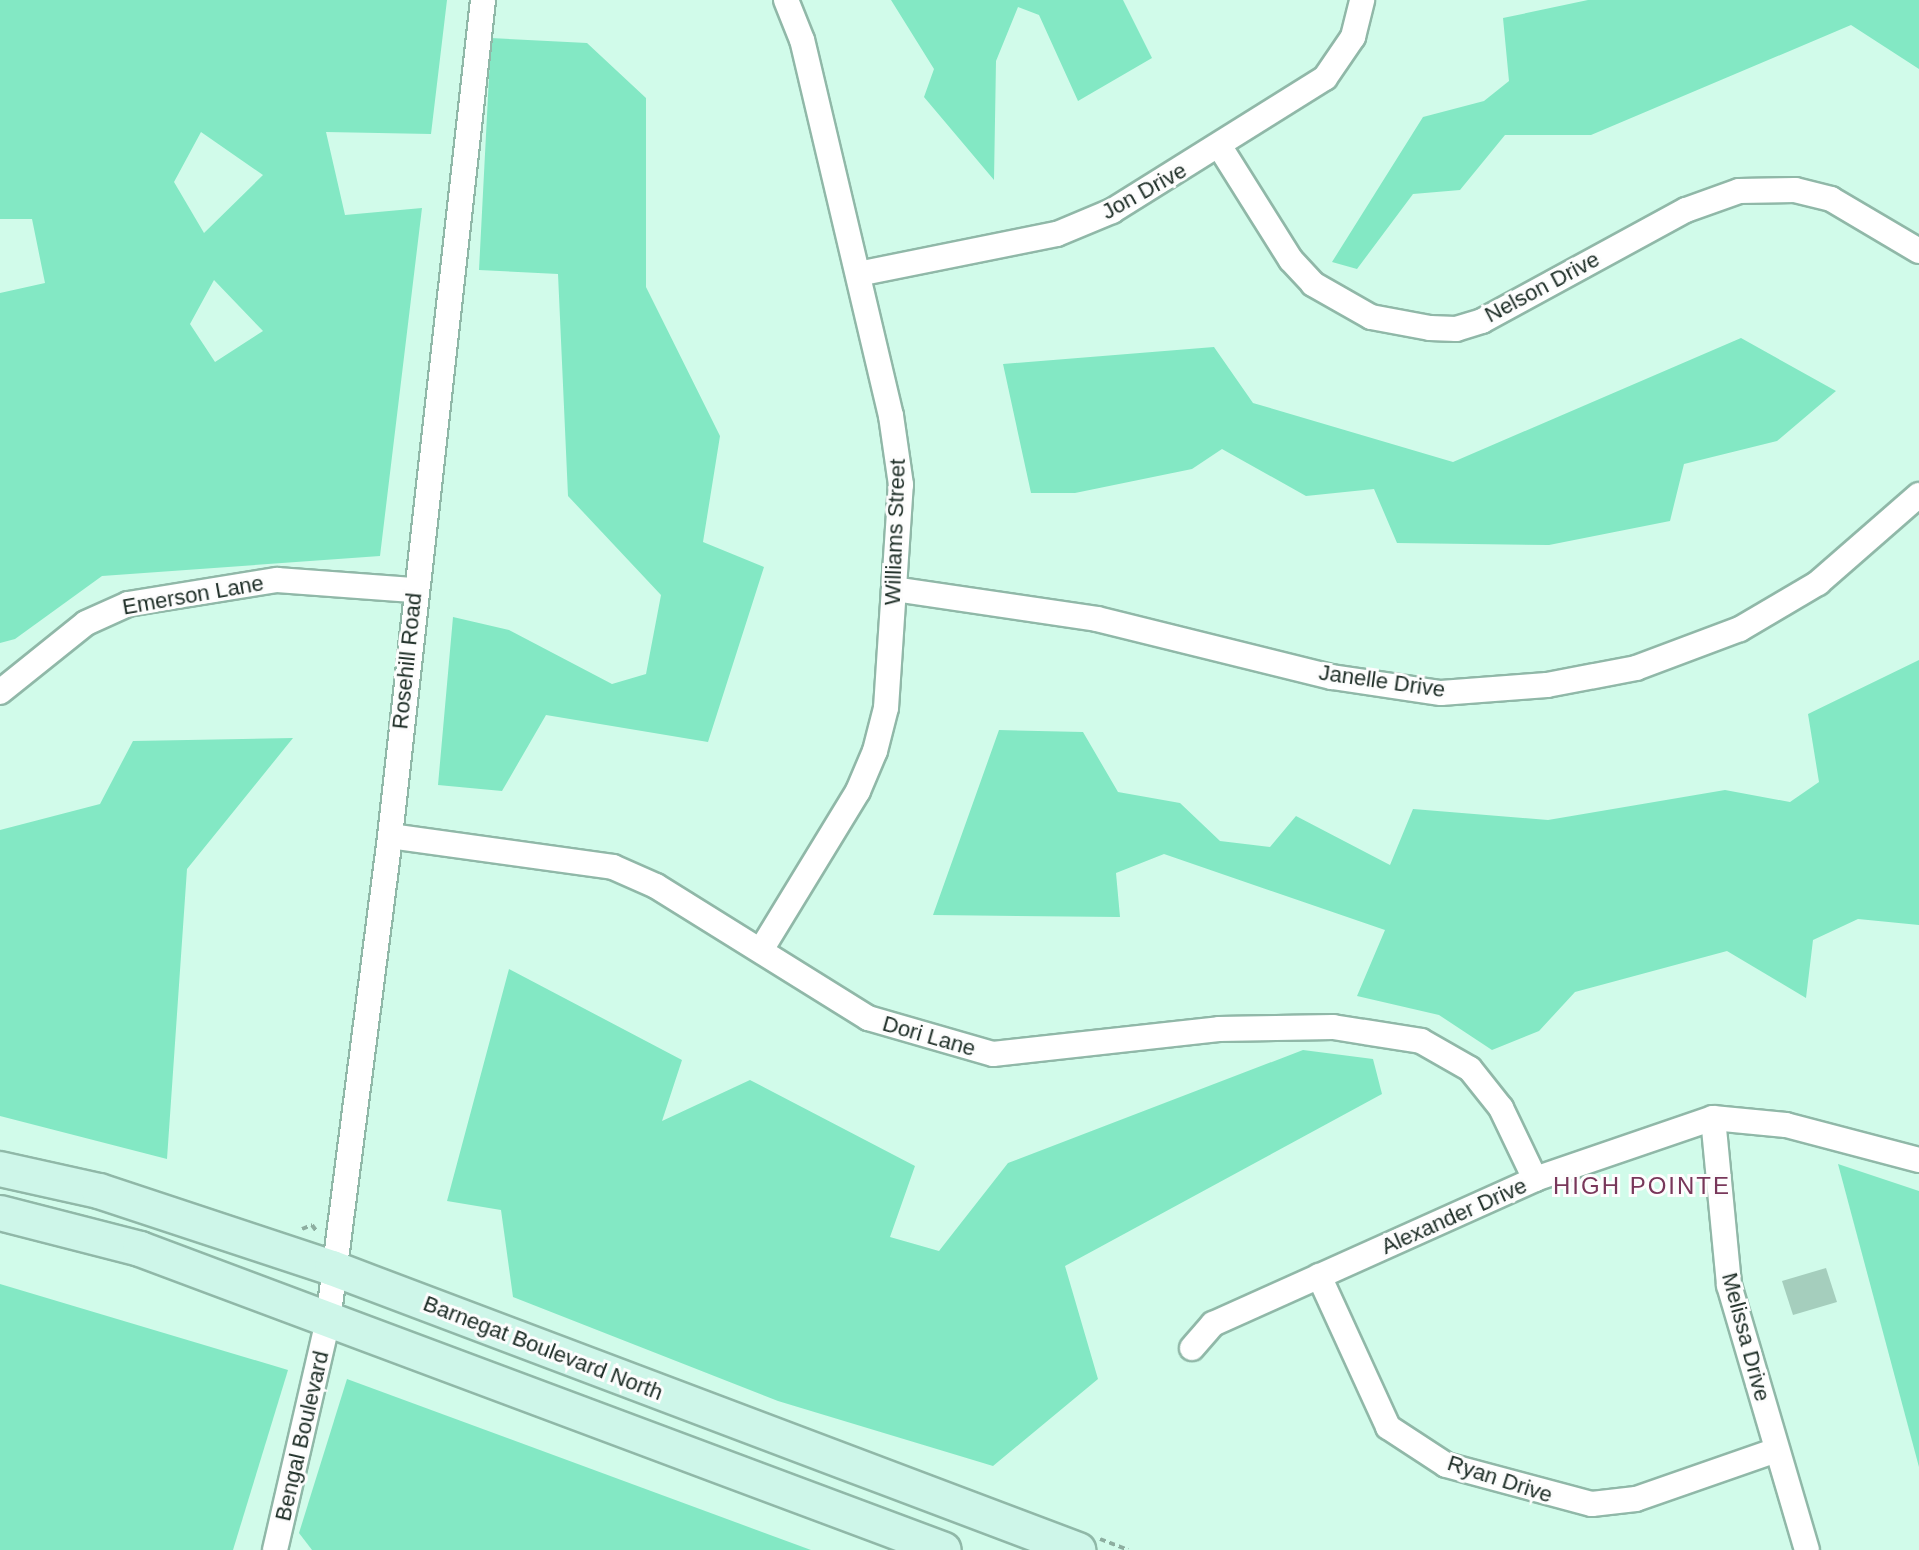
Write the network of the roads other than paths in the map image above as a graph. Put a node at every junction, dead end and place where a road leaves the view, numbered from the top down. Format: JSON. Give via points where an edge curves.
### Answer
{"nodes":[{"id":1,"x":483,"y":0,"type":"edge"},
{"id":2,"x":786,"y":0,"type":"edge"},
{"id":3,"x":1362,"y":0,"type":"edge"},
{"id":4,"x":1220,"y":147,"type":"junction"},
{"id":5,"x":1919,"y":251,"type":"edge"},
{"id":6,"x":858,"y":274,"type":"junction"},
{"id":7,"x":1919,"y":495,"type":"edge"},
{"id":8,"x":894,"y":589,"type":"junction"},
{"id":9,"x":413,"y":590,"type":"junction"},
{"id":10,"x":0,"y":692,"type":"edge"},
{"id":11,"x":390,"y":836,"type":"junction"},
{"id":12,"x":761,"y":950,"type":"junction"},
{"id":13,"x":1713,"y":1118,"type":"junction"},
{"id":14,"x":1919,"y":1160,"type":"edge"},
{"id":15,"x":0,"y":1169,"type":"edge"},
{"id":16,"x":1535,"y":1179,"type":"junction"},
{"id":17,"x":0,"y":1213,"type":"edge"},
{"id":18,"x":332,"y":1268,"type":"junction"},
{"id":19,"x":1319,"y":1276,"type":"junction"},
{"id":20,"x":328,"y":1321,"type":"junction"},
{"id":21,"x":1192,"y":1348,"type":"dead end"},
{"id":22,"x":1777,"y":1450,"type":"junction"},
{"id":23,"x":275,"y":1550,"type":"edge"},
{"id":24,"x":944,"y":1550,"type":"edge"},
{"id":25,"x":1078,"y":1550,"type":"edge"},
{"id":26,"x":1807,"y":1550,"type":"edge"}],
"edges":[{"from":1,"to":9,"type":"street","name":"Rosehill Road"},
{"from":2,"to":6,"type":"street","name":"Williams Street","via":[[802,40]]},
{"from":3,"to":4,"type":"street","name":"Jon Drive","via":[[1353,37],[1325,78]]},
{"from":4,"to":5,"type":"street","name":"Nelson Drive","via":[[1291,260],[1313,284],[1371,317],[1430,328],[1456,329],[1482,321],[1686,210],[1739,191],[1795,190],[1831,199]]},
{"from":4,"to":6,"type":"street","name":"Jon Drive","via":[[1112,211],[1057,234]]},
{"from":6,"to":8,"type":"street","name":"Williams Street","via":[[899,452]]},
{"from":7,"to":8,"type":"street","name":"Janelle Drive","via":[[1818,583],[1740,629],[1636,668],[1547,685],[1441,693],[1363,682],[1097,619]]},
{"from":8,"to":12,"type":"street","name":"Williams Street","via":[[886,708],[875,751],[858,791]]},
{"from":9,"to":10,"type":"street","name":"Emerson Lane","via":[[277,580],[128,604],[86,623]]},
{"from":9,"to":11,"type":"street","name":"Rosehill Road"},
{"from":11,"to":12,"type":"street","name":"Dori Lane","via":[[613,867]]},
{"from":11,"to":18,"type":"street","name":"Rosehill Road"},
{"from":12,"to":16,"type":"street","name":"Dori Lane","via":[[868,1018],[993,1054],[1219,1029],[1333,1027],[1421,1041],[1470,1069],[1501,1108]]},
{"from":13,"to":14,"type":"street","name":"Alexander Drive","via":[[1786,1125]]},
{"from":13,"to":16,"type":"street","name":"Alexander Drive"},
{"from":13,"to":22,"type":"street","name":"Melissa Drive","via":[[1729,1285]]},
{"from":15,"to":18,"type":"street","name":"Barnegat Boulevard North","via":[[99,1191]]},
{"from":16,"to":19,"type":"street","name":"Alexander Drive"},
{"from":17,"to":20,"type":"street","via":[[140,1249]]},
{"from":18,"to":20,"type":"street","name":"Rosehill Road"},
{"from":18,"to":25,"type":"street","name":"Barnegat Boulevard North"},
{"from":19,"to":21,"type":"street","name":"Alexander Drive","via":[[1213,1324]]},
{"from":19,"to":22,"type":"street","name":"Ryan Drive","via":[[1388,1427],[1446,1465],[1592,1504],[1636,1499]]},
{"from":20,"to":23,"type":"street","name":"Bengal Boulevard"},
{"from":20,"to":24,"type":"street"},
{"from":22,"to":26,"type":"street","name":"Melissa Drive"}]}
